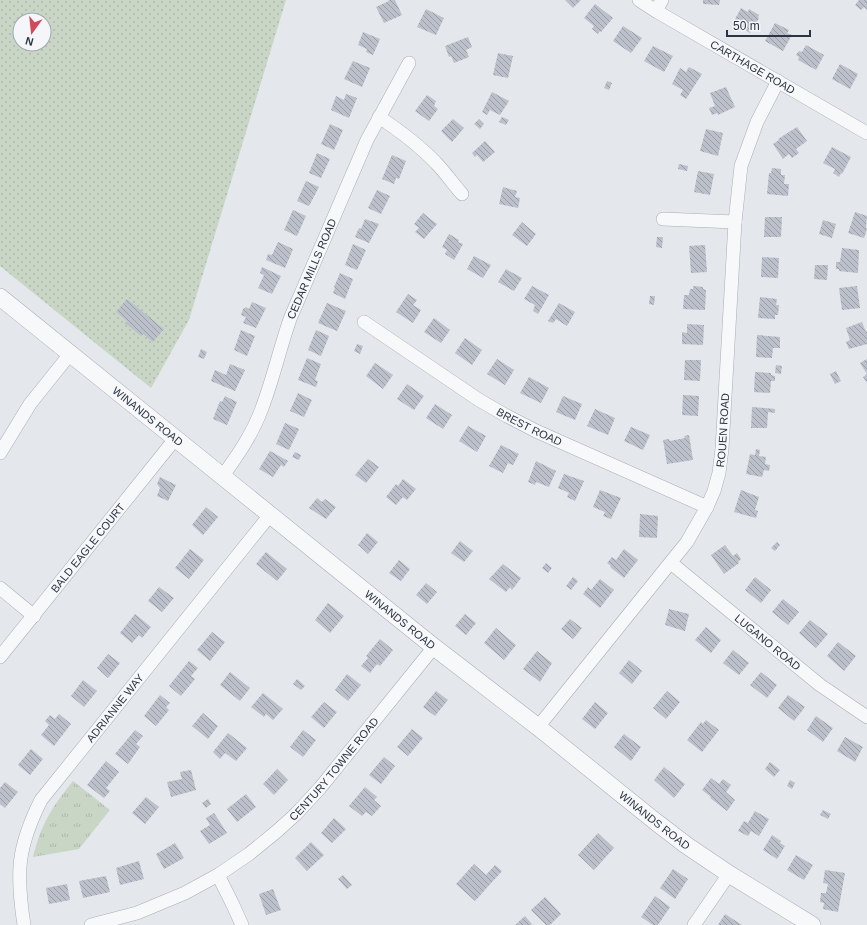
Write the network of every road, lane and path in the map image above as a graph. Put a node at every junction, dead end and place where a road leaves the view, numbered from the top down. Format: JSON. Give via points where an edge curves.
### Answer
{"nodes":[{"id":1,"x":639,"y":0,"type":"edge"},
{"id":2,"x":659,"y":6,"type":"edge"},
{"id":3,"x":409,"y":63,"type":"dead end"},
{"id":4,"x":778,"y":81,"type":"junction"},
{"id":5,"x":379,"y":117,"type":"junction"},
{"id":6,"x":867,"y":133,"type":"edge"},
{"id":7,"x":462,"y":194,"type":"dead end"},
{"id":8,"x":664,"y":219,"type":"dead end"},
{"id":9,"x":735,"y":222,"type":"junction"},
{"id":10,"x":0,"y":297,"type":"edge"},
{"id":11,"x":364,"y":322,"type":"dead end"},
{"id":12,"x":70,"y":354,"type":"junction"},
{"id":13,"x":176,"y":439,"type":"junction"},
{"id":14,"x":0,"y":454,"type":"edge"},
{"id":15,"x":222,"y":477,"type":"junction"},
{"id":16,"x":707,"y":507,"type":"junction"},
{"id":17,"x":270,"y":515,"type":"junction"},
{"id":18,"x":670,"y":563,"type":"junction"},
{"id":19,"x":0,"y":588,"type":"edge"},
{"id":20,"x":34,"y":616,"type":"junction"},
{"id":21,"x":434,"y":647,"type":"junction"},
{"id":22,"x":0,"y":657,"type":"edge"},
{"id":23,"x":867,"y":717,"type":"edge"},
{"id":24,"x":538,"y":726,"type":"junction"},
{"id":25,"x":729,"y":874,"type":"junction"},
{"id":26,"x":218,"y":875,"type":"junction"},
{"id":27,"x":24,"y":925,"type":"edge"},
{"id":28,"x":90,"y":925,"type":"edge"},
{"id":29,"x":242,"y":925,"type":"edge"},
{"id":30,"x":694,"y":925,"type":"edge"},
{"id":31,"x":812,"y":925,"type":"edge"}],
"edges":[{"from":1,"to":2,"type":"street","name":"CARTHAGE ROAD"},
{"from":2,"to":4,"type":"street","name":"CARTHAGE ROAD"},
{"from":3,"to":5,"type":"street","name":"CEDAR MILLS ROAD"},
{"from":4,"to":6,"type":"street","name":"CARTHAGE ROAD"},
{"from":4,"to":9,"type":"street","name":"ROUEN ROAD","via":[[757,122],[741,166]]},
{"from":5,"to":7,"type":"street","via":[[418,146]]},
{"from":5,"to":15,"type":"street","name":"CEDAR MILLS ROAD","via":[[290,319],[262,409],[242,448]]},
{"from":8,"to":9,"type":"street"},
{"from":9,"to":16,"type":"street","name":"ROUEN ROAD","via":[[722,449],[714,491]]},
{"from":10,"to":12,"type":"street","name":"WINANDS ROAD"},
{"from":11,"to":16,"type":"street","name":"BREST ROAD","via":[[507,416]]},
{"from":12,"to":13,"type":"street","name":"WINANDS ROAD"},
{"from":12,"to":14,"type":"street","via":[[30,404]]},
{"from":13,"to":15,"type":"street","name":"WINANDS ROAD"},
{"from":13,"to":20,"type":"street","name":"BALD EAGLE COURT"},
{"from":15,"to":17,"type":"street","name":"WINANDS ROAD"},
{"from":16,"to":18,"type":"street","name":"ROUEN ROAD","via":[[687,542]]},
{"from":17,"to":21,"type":"street","name":"WINANDS ROAD"},
{"from":17,"to":27,"type":"street","name":"ADRIANNE WAY","via":[[41,800],[31,820],[20,857],[19,879]]},
{"from":18,"to":23,"type":"street","name":"LUGANO ROAD","via":[[820,685]]},
{"from":18,"to":24,"type":"street","name":"ROUEN ROAD"},
{"from":19,"to":20,"type":"street"},
{"from":20,"to":22,"type":"street","name":"BALD EAGLE COURT"},
{"from":21,"to":24,"type":"street","name":"WINANDS ROAD"},
{"from":21,"to":26,"type":"street","name":"CENTURY TOWNE ROAD","via":[[296,814],[249,854]]},
{"from":24,"to":25,"type":"street","name":"WINANDS ROAD","via":[[668,831]]},
{"from":25,"to":30,"type":"street"},
{"from":25,"to":31,"type":"street","name":"WINANDS ROAD"},
{"from":26,"to":28,"type":"street","name":"CENTURY TOWNE ROAD","via":[[185,893],[143,910]]},
{"from":26,"to":29,"type":"street"}]}
